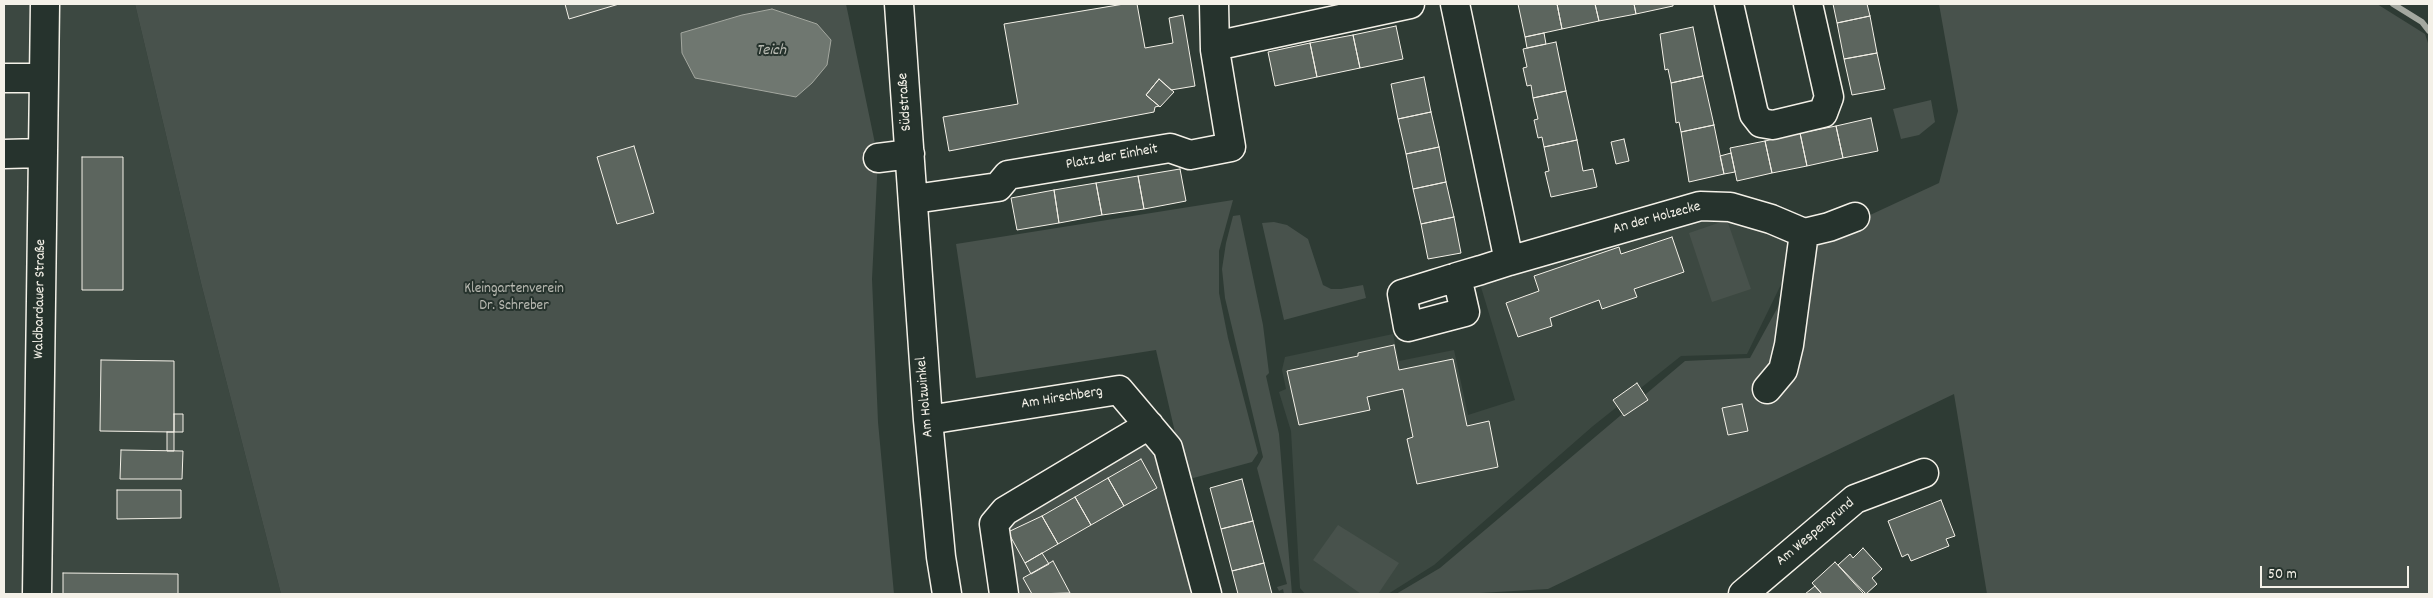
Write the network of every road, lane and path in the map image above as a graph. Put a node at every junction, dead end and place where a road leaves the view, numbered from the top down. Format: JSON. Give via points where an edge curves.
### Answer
{"nodes":[{"id":1,"x":45,"y":4,"type":"edge"},
{"id":2,"x":899,"y":4,"type":"edge"},
{"id":3,"x":1214,"y":4,"type":"edge"},
{"id":4,"x":1410,"y":4,"type":"edge"},
{"id":5,"x":1455,"y":4,"type":"edge"},
{"id":6,"x":1729,"y":4,"type":"edge"},
{"id":7,"x":1808,"y":4,"type":"edge"},
{"id":8,"x":1215,"y":46,"type":"junction"},
{"id":9,"x":4,"y":78,"type":"edge"},
{"id":10,"x":43,"y":78,"type":"junction"},
{"id":11,"x":42,"y":153,"type":"junction"},
{"id":12,"x":4,"y":154,"type":"edge"},
{"id":13,"x":910,"y":154,"type":"junction"},
{"id":14,"x":878,"y":158,"type":"dead end"},
{"id":15,"x":914,"y":199,"type":"junction"},
{"id":16,"x":1855,"y":218,"type":"dead end"},
{"id":17,"x":1804,"y":233,"type":"junction"},
{"id":18,"x":1509,"y":262,"type":"junction"},
{"id":19,"x":1457,"y":277,"type":"dead end"},
{"id":20,"x":1767,"y":389,"type":"dead end"},
{"id":21,"x":928,"y":420,"type":"junction"},
{"id":22,"x":1149,"y":425,"type":"junction"},
{"id":23,"x":1924,"y":473,"type":"dead end"},
{"id":24,"x":30,"y":580,"type":"edge"},
{"id":25,"x":947,"y":594,"type":"edge"},
{"id":26,"x":1004,"y":594,"type":"edge"},
{"id":27,"x":1207,"y":594,"type":"edge"},
{"id":28,"x":1743,"y":594,"type":"edge"}],
"edges":[{"from":1,"to":10,"type":"street","name":"Waldbardauer Straße"},
{"from":2,"to":13,"type":"street","name":"Südstraße"},
{"from":3,"to":8,"type":"street","name":"Platz der Einheit"},
{"from":4,"to":8,"type":"street"},
{"from":5,"to":18,"type":"street"},
{"from":6,"to":7,"type":"street","via":[[1754,114],[1761,123],[1773,125],[1823,113],[1829,98]]},
{"from":8,"to":15,"type":"street","name":"Platz der Einheit","via":[[1231,147],[1190,155],[1170,148],[1008,176],[998,187]]},
{"from":9,"to":10,"type":"street"},
{"from":10,"to":11,"type":"street","name":"Waldbardauer Straße"},
{"from":11,"to":12,"type":"street"},
{"from":11,"to":24,"type":"street","name":"Waldbardauer Straße"},
{"from":13,"to":14,"type":"street"},
{"from":13,"to":15,"type":"street","name":"Südstraße"},
{"from":15,"to":21,"type":"street","name":"Am Holzwinkel"},
{"from":16,"to":17,"type":"street"},
{"from":17,"to":18,"type":"street","name":"An der Holzecke","via":[[1730,207],[1700,206]]},
{"from":17,"to":20,"type":"street","via":[[1783,370]]},
{"from":18,"to":19,"type":"street","name":"An der Holzecke"},
{"from":21,"to":22,"type":"street","name":"Am Hirschberg","via":[[1119,390]]},
{"from":21,"to":25,"type":"street","name":"Am Holzwinkel"},
{"from":22,"to":26,"type":"street","via":[[1005,511],[994,524]]},
{"from":22,"to":27,"type":"street","name":"Am Hirschberg","via":[[1168,448]]},
{"from":23,"to":28,"type":"street","name":"Am Wespengrund","via":[[1855,500]]}]}
